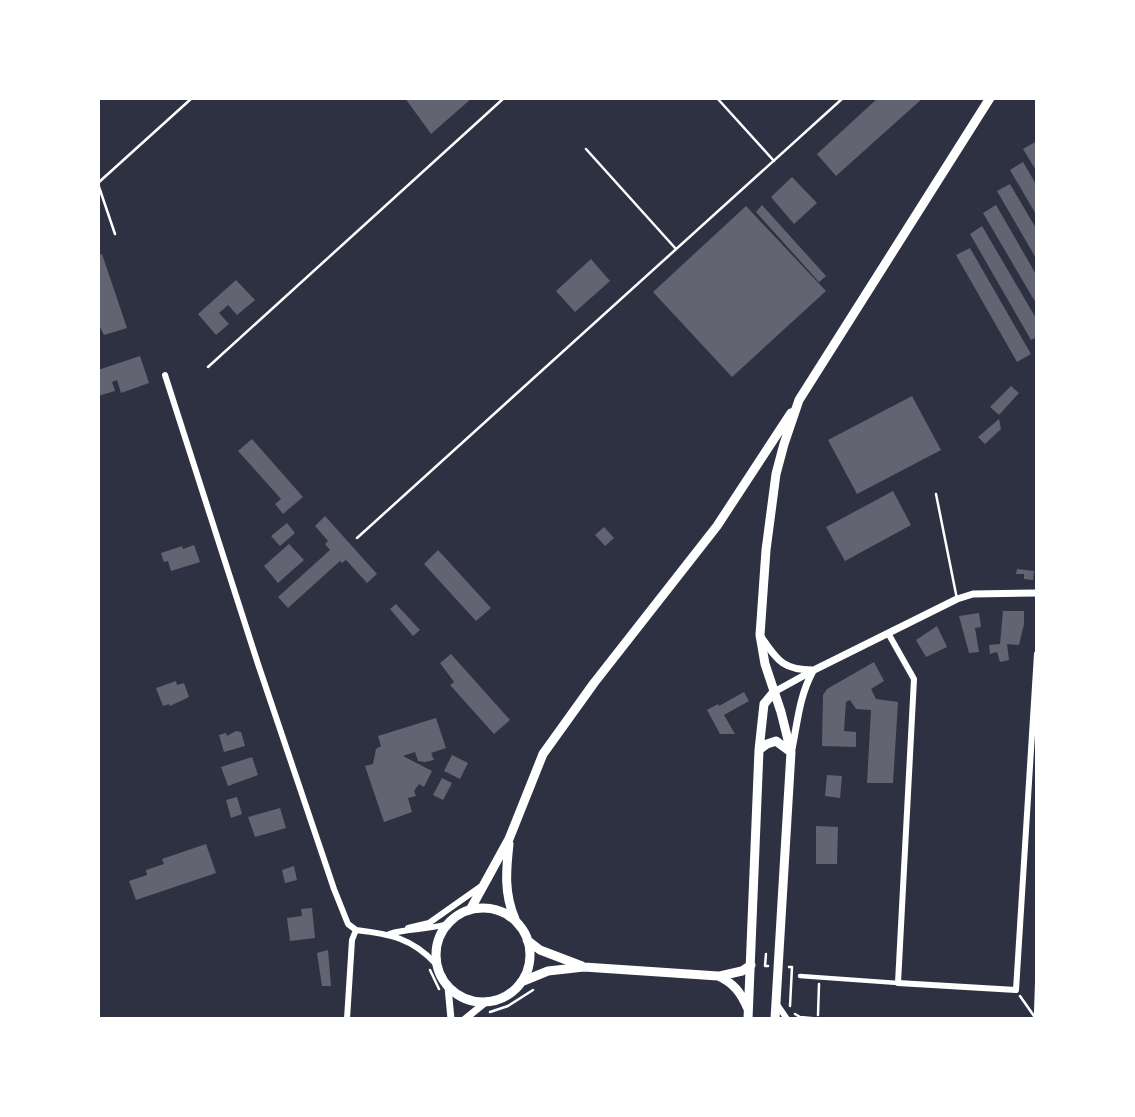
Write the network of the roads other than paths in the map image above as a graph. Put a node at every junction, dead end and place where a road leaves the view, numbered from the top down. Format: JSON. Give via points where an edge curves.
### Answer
{"nodes":[{"id":1,"x":192,"y":98,"type":"edge"},
{"id":2,"x":504,"y":98,"type":"edge"},
{"id":3,"x":717,"y":98,"type":"edge"},
{"id":4,"x":844,"y":98,"type":"edge"},
{"id":5,"x":990,"y":98,"type":"edge"},
{"id":6,"x":586,"y":149,"type":"dead end"},
{"id":7,"x":774,"y":161,"type":"junction"},
{"id":8,"x":98,"y":183,"type":"edge"},
{"id":9,"x":115,"y":234,"type":"dead end"},
{"id":10,"x":676,"y":249,"type":"junction"},
{"id":11,"x":208,"y":367,"type":"dead end"},
{"id":12,"x":164,"y":375,"type":"dead end"},
{"id":13,"x":799,"y":400,"type":"junction"},
{"id":14,"x":936,"y":494,"type":"dead end"},
{"id":15,"x":357,"y":538,"type":"dead end"},
{"id":16,"x":1037,"y":593,"type":"edge"},
{"id":17,"x":957,"y":599,"type":"junction"},
{"id":18,"x":888,"y":633,"type":"junction"},
{"id":19,"x":760,"y":635,"type":"junction"},
{"id":20,"x":1037,"y":654,"type":"edge"},
{"id":21,"x":814,"y":670,"type":"junction"},
{"id":22,"x":774,"y":692,"type":"junction"},
{"id":23,"x":759,"y":750,"type":"junction"},
{"id":24,"x":791,"y":752,"type":"junction"},
{"id":25,"x":509,"y":839,"type":"junction"},
{"id":26,"x":486,"y":881,"type":"junction"},
{"id":27,"x":470,"y":910,"type":"junction"},
{"id":28,"x":515,"y":921,"type":"junction"},
{"id":29,"x":447,"y":924,"type":"junction"},
{"id":30,"x":408,"y":928,"type":"junction"},
{"id":31,"x":356,"y":930,"type":"junction"},
{"id":32,"x":389,"y":934,"type":"junction"},
{"id":33,"x":527,"y":940,"type":"junction"},
{"id":34,"x":432,"y":964,"type":"junction"},
{"id":35,"x":751,"y":965,"type":"junction"},
{"id":36,"x":584,"y":967,"type":"junction"},
{"id":37,"x":718,"y":976,"type":"junction"},
{"id":38,"x":800,"y":976,"type":"dead end"},
{"id":39,"x":521,"y":982,"type":"junction"},
{"id":40,"x":898,"y":983,"type":"junction"},
{"id":41,"x":445,"y":991,"type":"junction"},
{"id":42,"x":486,"y":1002,"type":"junction"},
{"id":43,"x":776,"y":1003,"type":"junction"},
{"id":44,"x":749,"y":1015,"type":"edge"},
{"id":45,"x":347,"y":1019,"type":"edge"},
{"id":46,"x":451,"y":1019,"type":"edge"},
{"id":47,"x":465,"y":1019,"type":"edge"},
{"id":48,"x":775,"y":1019,"type":"edge"},
{"id":49,"x":787,"y":1019,"type":"edge"}],
"edges":[{"from":1,"to":8,"type":"lane"},
{"from":2,"to":11,"type":"lane"},
{"from":3,"to":7,"type":"lane"},
{"from":4,"to":7,"type":"lane"},
{"from":5,"to":13,"type":"main road"},
{"from":6,"to":10,"type":"lane"},
{"from":7,"to":10,"type":"lane"},
{"from":8,"to":9,"type":"lane"},
{"from":10,"to":15,"type":"lane"},
{"from":12,"to":31,"type":"street","via":[[330,876],[346,919]]},
{"from":13,"to":19,"type":"main road","via":[[776,474]]},
{"from":13,"to":25,"type":"main road","via":[[718,526],[543,754]]},
{"from":14,"to":17,"type":"lane"},
{"from":16,"to":17,"type":"street","via":[[973,594]]},
{"from":17,"to":18,"type":"street"},
{"from":18,"to":21,"type":"street"},
{"from":18,"to":40,"type":"street","via":[[914,679]]},
{"from":19,"to":21,"type":"street","via":[[783,664],[795,670]]},
{"from":19,"to":22,"type":"main road"},
{"from":20,"to":40,"type":"street","via":[[1016,990]]},
{"from":21,"to":22,"type":"street"},
{"from":21,"to":24,"type":"street","via":[[801,695]]},
{"from":22,"to":23,"type":"main road","via":[[764,704]]},
{"from":22,"to":24,"type":"main road"},
{"from":23,"to":24,"type":"main road","via":[[776,741]]},
{"from":23,"to":35,"type":"main road"},
{"from":24,"to":43,"type":"main road"},
{"from":25,"to":26,"type":"main road"},
{"from":25,"to":28,"type":"main road","via":[[506,890]]},
{"from":26,"to":27,"type":"main road"},
{"from":26,"to":30,"type":"street","via":[[429,923]]},
{"from":27,"to":28,"type":"main road","via":[[486,908]]},
{"from":27,"to":29,"type":"main road"},
{"from":28,"to":33,"type":"main road"},
{"from":29,"to":30,"type":"street"},
{"from":29,"to":34,"type":"main road"},
{"from":30,"to":32,"type":"street"},
{"from":31,"to":32,"type":"street"},
{"from":31,"to":45,"type":"street"},
{"from":32,"to":34,"type":"street","via":[[420,949]]},
{"from":33,"to":36,"type":"main road"},
{"from":33,"to":39,"type":"main road","via":[[528,969]]},
{"from":34,"to":41,"type":"main road"},
{"from":35,"to":37,"type":"main road"},
{"from":35,"to":44,"type":"main road"},
{"from":36,"to":37,"type":"main road"},
{"from":36,"to":39,"type":"main road","via":[[548,971]]},
{"from":37,"to":44,"type":"main road","via":[[737,988]]},
{"from":38,"to":40,"type":"street"},
{"from":39,"to":42,"type":"main road","via":[[512,992]]},
{"from":41,"to":42,"type":"main road"},
{"from":41,"to":46,"type":"street"},
{"from":42,"to":47,"type":"street"},
{"from":43,"to":48,"type":"main road"},
{"from":43,"to":49,"type":"street"}]}
